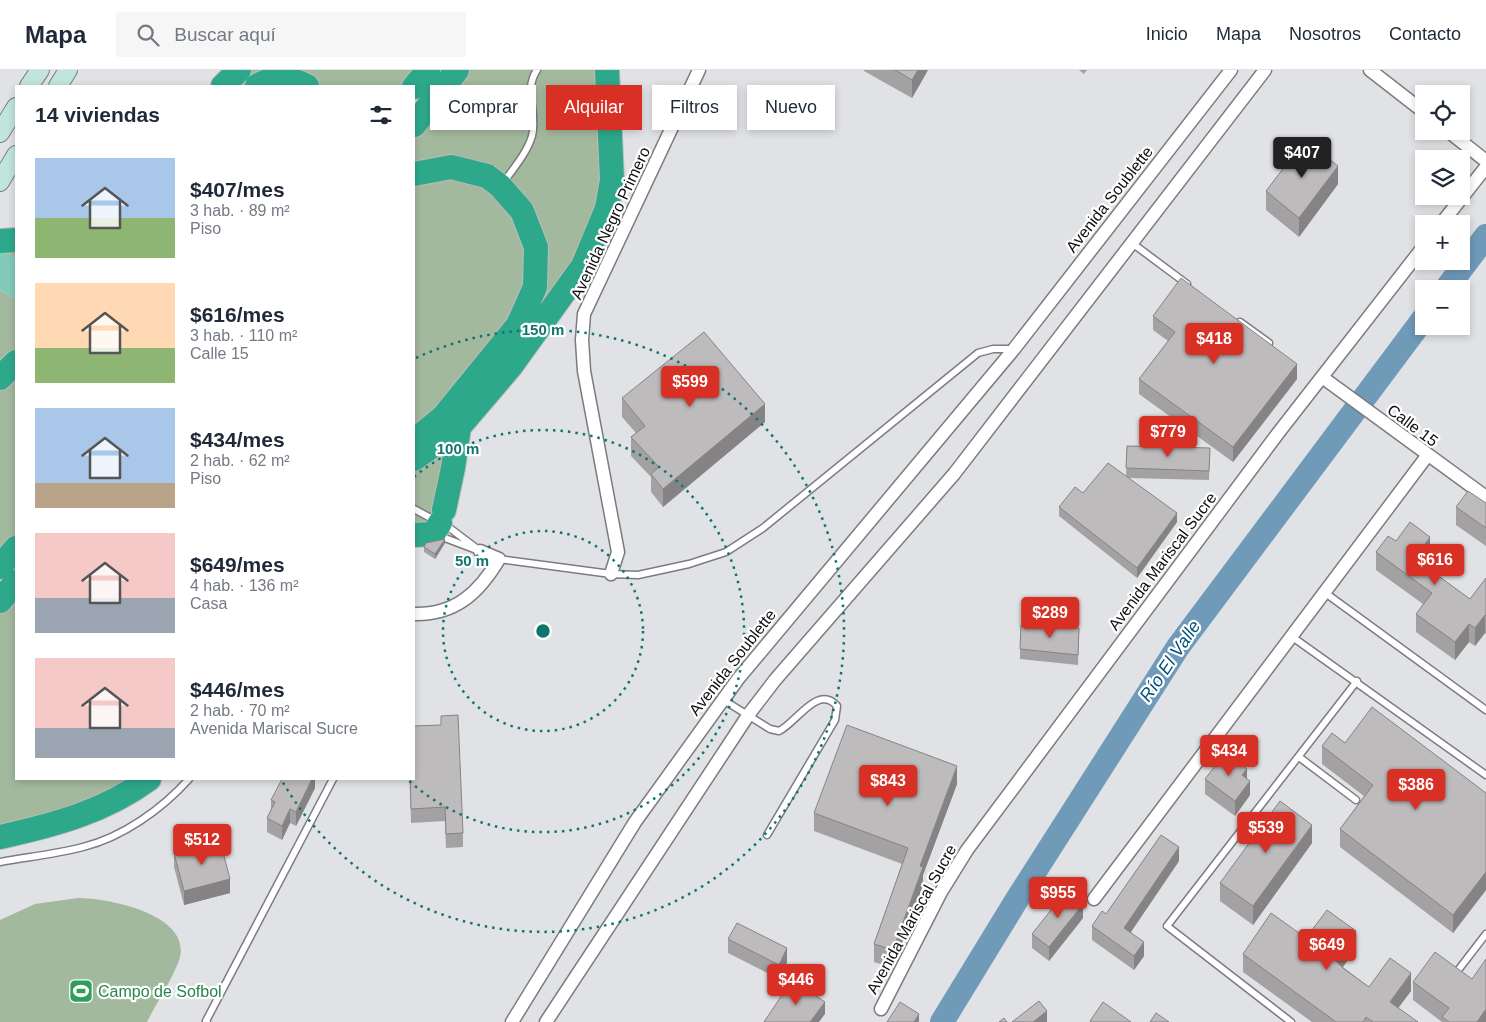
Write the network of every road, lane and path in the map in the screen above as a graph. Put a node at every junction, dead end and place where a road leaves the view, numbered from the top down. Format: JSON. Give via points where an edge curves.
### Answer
{"nodes":[{"id":1,"x":38,"y":70,"type":"edge"},
{"id":2,"x":68,"y":70,"type":"edge"},
{"id":3,"x":239,"y":70,"type":"edge"},
{"id":4,"x":428,"y":70,"type":"edge"},
{"id":5,"x":457,"y":70,"type":"edge"},
{"id":6,"x":537,"y":70,"type":"edge"},
{"id":7,"x":607,"y":70,"type":"edge"},
{"id":8,"x":699,"y":70,"type":"edge"},
{"id":9,"x":1231,"y":70,"type":"edge"},
{"id":10,"x":1265,"y":70,"type":"edge"},
{"id":11,"x":1370,"y":70,"type":"edge"},
{"id":12,"x":30,"y":85,"type":"edge"},
{"id":13,"x":59,"y":85,"type":"edge"},
{"id":14,"x":224,"y":85,"type":"edge"},
{"id":15,"x":260,"y":85,"type":"edge"},
{"id":16,"x":305,"y":85,"type":"edge"},
{"id":17,"x":415,"y":86,"type":"edge"},
{"id":18,"x":1415,"y":105,"type":"edge"},
{"id":19,"x":15,"y":109,"type":"edge"},
{"id":20,"x":415,"y":124,"type":"edge"},
{"id":21,"x":0,"y":133,"type":"edge"},
{"id":22,"x":1459,"y":140,"type":"edge"},
{"id":23,"x":0,"y":144,"type":"edge"},
{"id":24,"x":15,"y":153,"type":"edge"},
{"id":25,"x":15,"y":156,"type":"edge"},
{"id":26,"x":1486,"y":161,"type":"edge"},
{"id":27,"x":1486,"y":167,"type":"edge"},
{"id":28,"x":415,"y":174,"type":"edge"},
{"id":29,"x":0,"y":182,"type":"edge"},
{"id":30,"x":500,"y":186,"type":"junction"},
{"id":31,"x":1449,"y":215,"type":"edge"},
{"id":32,"x":1132,"y":243,"type":"junction"},
{"id":33,"x":5,"y":245,"type":"edge"},
{"id":34,"x":1415,"y":258,"type":"edge"},
{"id":35,"x":15,"y":268,"type":"edge"},
{"id":36,"x":0,"y":278,"type":"edge"},
{"id":37,"x":15,"y":287,"type":"edge"},
{"id":38,"x":1196,"y":290,"type":"edge"},
{"id":39,"x":1236,"y":319,"type":"edge"},
{"id":40,"x":1269,"y":342,"type":"edge"},
{"id":41,"x":1014,"y":349,"type":"junction"},
{"id":42,"x":15,"y":363,"type":"edge"},
{"id":43,"x":1322,"y":377,"type":"junction"},
{"id":44,"x":0,"y":378,"type":"edge"},
{"id":45,"x":459,"y":427,"type":"junction"},
{"id":46,"x":415,"y":440,"type":"edge"},
{"id":47,"x":1427,"y":456,"type":"junction"},
{"id":48,"x":415,"y":458,"type":"edge"},
{"id":49,"x":1486,"y":497,"type":"edge"},
{"id":50,"x":415,"y":510,"type":"edge"},
{"id":51,"x":430,"y":526,"type":"edge"},
{"id":52,"x":15,"y":536,"type":"edge"},
{"id":53,"x":0,"y":549,"type":"edge"},
{"id":54,"x":15,"y":549,"type":"edge"},
{"id":55,"x":480,"y":551,"type":"junction"},
{"id":56,"x":499,"y":559,"type":"junction"},
{"id":57,"x":0,"y":567,"type":"edge"},
{"id":58,"x":611,"y":574,"type":"junction"},
{"id":59,"x":15,"y":583,"type":"edge"},
{"id":60,"x":1324,"y":592,"type":"junction"},
{"id":61,"x":0,"y":601,"type":"edge"},
{"id":62,"x":415,"y":614,"type":"edge"},
{"id":63,"x":1292,"y":636,"type":"junction"},
{"id":64,"x":1357,"y":681,"type":"junction"},
{"id":65,"x":722,"y":699,"type":"junction"},
{"id":66,"x":1486,"y":710,"type":"edge"},
{"id":67,"x":749,"y":714,"type":"junction"},
{"id":68,"x":1299,"y":757,"type":"junction"},
{"id":69,"x":1486,"y":775,"type":"edge"},
{"id":70,"x":147,"y":780,"type":"edge"},
{"id":71,"x":188,"y":780,"type":"edge"},
{"id":72,"x":333,"y":780,"type":"edge"},
{"id":73,"x":1356,"y":800,"type":"dead end"},
{"id":74,"x":766,"y":835,"type":"dead end"},
{"id":75,"x":0,"y":837,"type":"edge"},
{"id":76,"x":0,"y":862,"type":"edge"},
{"id":77,"x":1094,"y":899,"type":"dead end"},
{"id":78,"x":1486,"y":934,"type":"edge"},
{"id":79,"x":1460,"y":970,"type":"edge"},
{"id":80,"x":881,"y":1009,"type":"dead end"},
{"id":81,"x":207,"y":1022,"type":"edge"},
{"id":82,"x":512,"y":1022,"type":"edge"},
{"id":83,"x":546,"y":1022,"type":"edge"},
{"id":84,"x":1291,"y":1022,"type":"edge"}],
"edges":[{"from":1,"to":12,"type":"main road"},
{"from":2,"to":13,"type":"main road"},
{"from":3,"to":14,"type":"highway"},
{"from":4,"to":17,"type":"highway"},
{"from":5,"to":20,"type":"highway"},
{"from":6,"to":30,"type":"lane","via":[[530,83],[534,120],[532,136]]},
{"from":7,"to":45,"type":"highway","via":[[612,180],[607,208],[595,239],[583,266],[562,297],[511,366]]},
{"from":8,"to":58,"type":"street","name":"Avenida Negro Primero","via":[[584,314],[584,371],[618,552]]},
{"from":9,"to":41,"type":"street","name":"Avenida Soublette"},
{"from":10,"to":32,"type":"street"},
{"from":11,"to":18,"type":"street"},
{"from":15,"to":16,"type":"highway","via":[[276,79]]},
{"from":19,"to":21,"type":"main road"},
{"from":22,"to":26,"type":"street"},
{"from":23,"to":24,"type":"main road"},
{"from":25,"to":29,"type":"main road"},
{"from":27,"to":31,"type":"street"},
{"from":28,"to":30,"type":"highway","via":[[451,166],[488,176]]},
{"from":30,"to":46,"type":"highway","via":[[522,211],[536,246],[534,287],[518,324],[443,417]]},
{"from":32,"to":38,"type":"lane"},
{"from":32,"to":67,"type":"street","via":[[954,474]]},
{"from":33,"to":35,"type":"main road"},
{"from":34,"to":43,"type":"street","name":"Avenida Mariscal Sucre"},
{"from":36,"to":37,"type":"main road"},
{"from":39,"to":40,"type":"lane"},
{"from":41,"to":58,"type":"lane","via":[[978,353],[763,528],[726,552],[638,575]]},
{"from":41,"to":65,"type":"street","name":"Avenida Soublette"},
{"from":42,"to":44,"type":"highway"},
{"from":43,"to":47,"type":"street","name":"Calle 15"},
{"from":43,"to":80,"type":"street","name":"Avenida Mariscal Sucre","via":[[967,850],[941,892]]},
{"from":45,"to":48,"type":"highway"},
{"from":45,"to":51,"type":"highway","via":[[453,468]]},
{"from":47,"to":49,"type":"street","name":"Calle 15"},
{"from":47,"to":60,"type":"street"},
{"from":50,"to":51,"type":"lane"},
{"from":51,"to":55,"type":"lane"},
{"from":51,"to":55,"type":"lane"},
{"from":52,"to":53,"type":"highway"},
{"from":54,"to":57,"type":"highway"},
{"from":55,"to":56,"type":"street"},
{"from":56,"to":58,"type":"lane"},
{"from":56,"to":62,"type":"street","via":[[487,579],[465,601],[440,612]]},
{"from":59,"to":61,"type":"highway"},
{"from":60,"to":63,"type":"street"},
{"from":60,"to":66,"type":"lane"},
{"from":63,"to":64,"type":"lane"},
{"from":63,"to":77,"type":"street"},
{"from":64,"to":68,"type":"lane"},
{"from":64,"to":69,"type":"lane"},
{"from":65,"to":67,"type":"lane"},
{"from":65,"to":82,"type":"street","name":"Avenida Soublette","via":[[635,822]]},
{"from":67,"to":74,"type":"lane","via":[[770,729],[779,731],[813,702],[822,699],[833,701],[837,706],[835,720]]},
{"from":67,"to":83,"type":"street"},
{"from":68,"to":73,"type":"lane"},
{"from":68,"to":84,"type":"lane","via":[[1167,926]]},
{"from":70,"to":75,"type":"highway","via":[[86,814]]},
{"from":71,"to":76,"type":"lane","via":[[117,835],[84,847]]},
{"from":72,"to":81,"type":"lane"},
{"from":78,"to":79,"type":"lane"}]}
